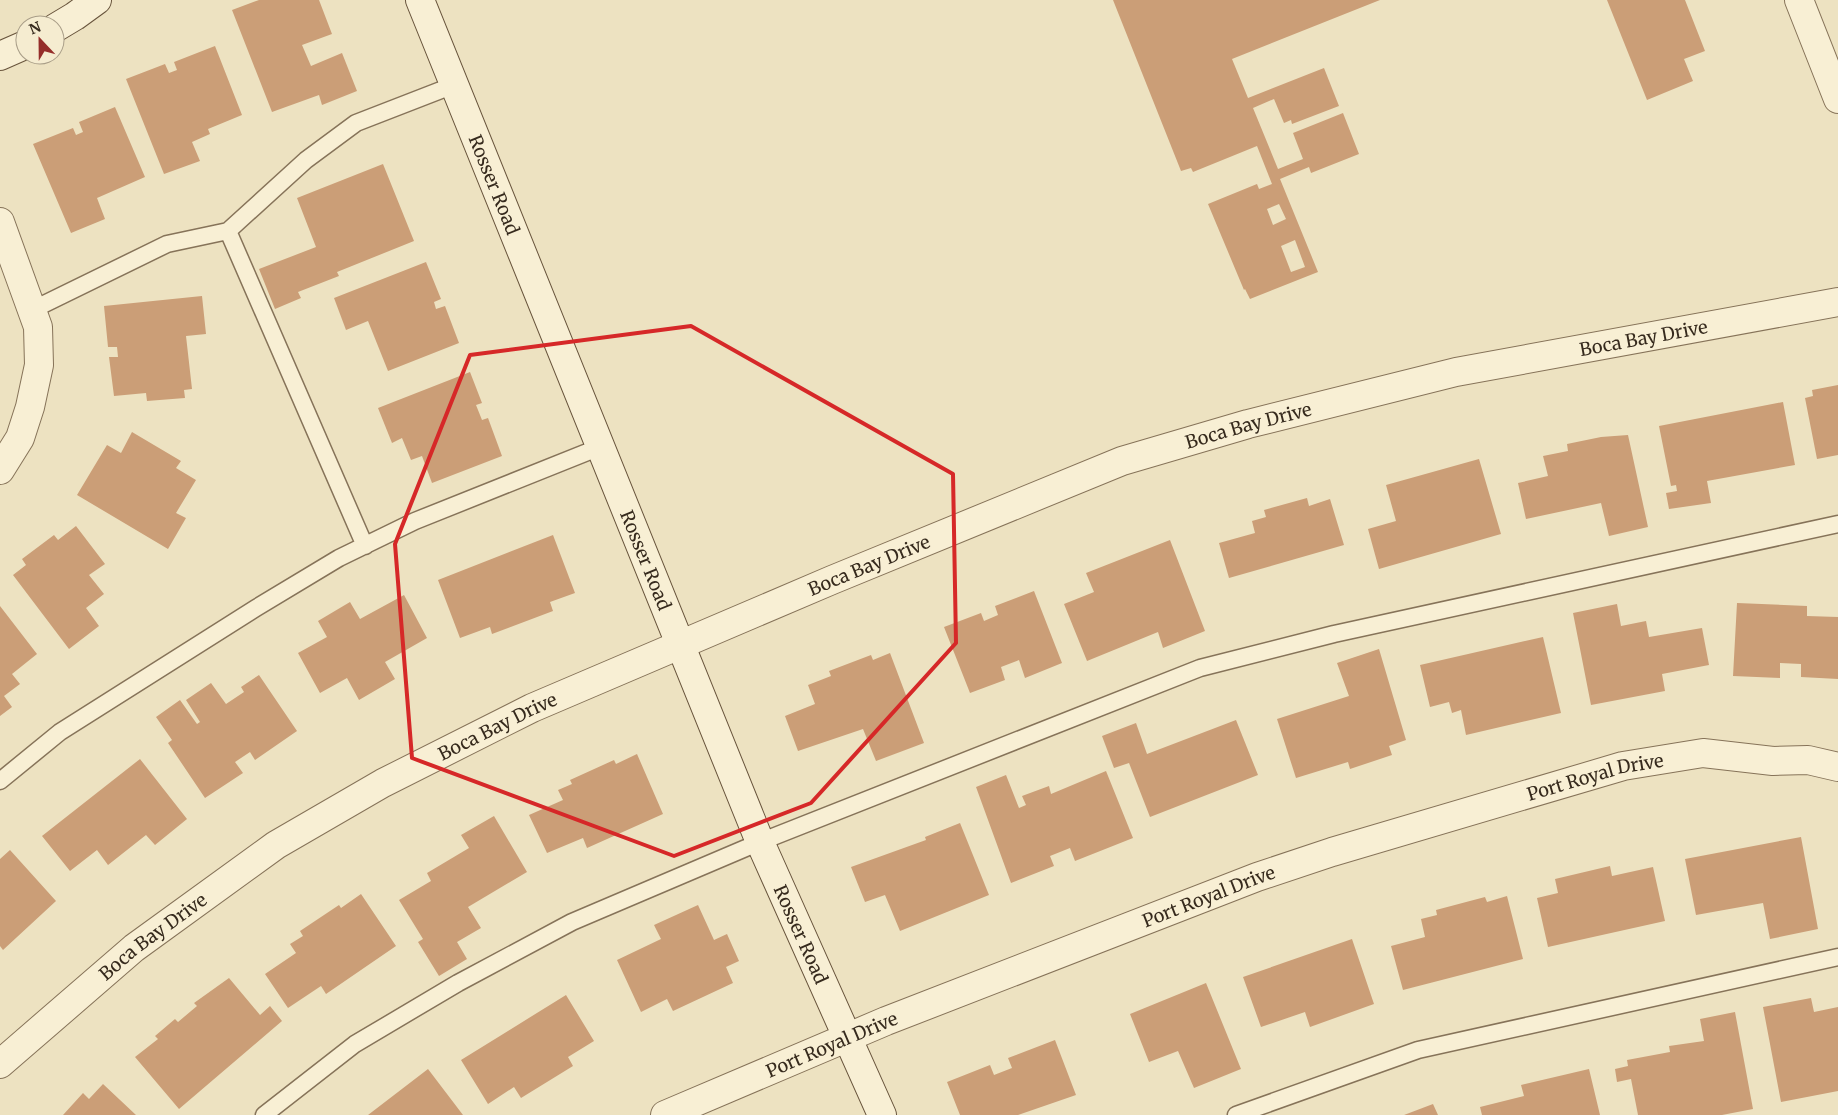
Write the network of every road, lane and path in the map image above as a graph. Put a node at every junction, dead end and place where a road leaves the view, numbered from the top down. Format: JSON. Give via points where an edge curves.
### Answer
{"nodes":[{"id":1,"x":97,"y":0,"type":"edge"},
{"id":2,"x":420,"y":0,"type":"edge"},
{"id":3,"x":1799,"y":0,"type":"edge"},
{"id":4,"x":65,"y":22,"type":"edge"},
{"id":5,"x":15,"y":49,"type":"edge"},
{"id":6,"x":0,"y":56,"type":"edge"},
{"id":7,"x":454,"y":85,"type":"junction"},
{"id":8,"x":1837,"y":96,"type":"edge"},
{"id":9,"x":0,"y":222,"type":"edge"},
{"id":10,"x":228,"y":231,"type":"junction"},
{"id":11,"x":1838,"y":302,"type":"edge"},
{"id":12,"x":32,"y":310,"type":"junction"},
{"id":13,"x":600,"y":447,"type":"junction"},
{"id":14,"x":0,"y":470,"type":"edge"},
{"id":15,"x":1838,"y":524,"type":"edge"},
{"id":16,"x":365,"y":546,"type":"junction"},
{"id":17,"x":681,"y":645,"type":"junction"},
{"id":18,"x":1838,"y":767,"type":"edge"},
{"id":19,"x":0,"y":781,"type":"edge"},
{"id":20,"x":760,"y":842,"type":"junction"},
{"id":21,"x":1838,"y":957,"type":"edge"},
{"id":22,"x":848,"y":1037,"type":"junction"},
{"id":23,"x":0,"y":1064,"type":"edge"},
{"id":24,"x":264,"y":1115,"type":"edge"},
{"id":25,"x":664,"y":1115,"type":"edge"},
{"id":26,"x":882,"y":1115,"type":"edge"},
{"id":27,"x":1236,"y":1115,"type":"edge"}],
"edges":[{"from":1,"to":4,"type":"street"},
{"from":2,"to":7,"type":"street","name":"Rosser Road"},
{"from":3,"to":8,"type":"street"},
{"from":5,"to":6,"type":"street"},
{"from":7,"to":10,"type":"lane","via":[[356,123],[306,160]]},
{"from":7,"to":13,"type":"street","name":"Rosser Road"},
{"from":9,"to":12,"type":"street"},
{"from":10,"to":12,"type":"lane","via":[[167,244]]},
{"from":10,"to":16,"type":"lane"},
{"from":11,"to":17,"type":"street","name":"Boca Bay Drive","via":[[1456,372],[1248,424],[1122,461]]},
{"from":12,"to":14,"type":"street","via":[[38,328],[40,365],[20,438]]},
{"from":13,"to":16,"type":"lane","via":[[415,522]]},
{"from":13,"to":17,"type":"street","name":"Rosser Road"},
{"from":15,"to":20,"type":"lane","via":[[1334,634],[1200,668]]},
{"from":16,"to":19,"type":"lane","via":[[256,608],[60,732]]},
{"from":17,"to":20,"type":"street","name":"Rosser Road"},
{"from":17,"to":23,"type":"street","name":"Boca Bay Drive","via":[[532,708],[383,783],[276,845],[134,948]]},
{"from":18,"to":22,"type":"street","name":"Port Royal Drive","via":[[1808,760],[1773,761],[1703,752],[1623,766],[1257,877]]},
{"from":20,"to":22,"type":"street","name":"Rosser Road"},
{"from":20,"to":24,"type":"lane","via":[[572,922],[458,983],[355,1044]]},
{"from":21,"to":27,"type":"lane","via":[[1418,1050]]},
{"from":22,"to":25,"type":"street","name":"Port Royal Drive"},
{"from":22,"to":26,"type":"street","name":"Rosser Road"}]}
